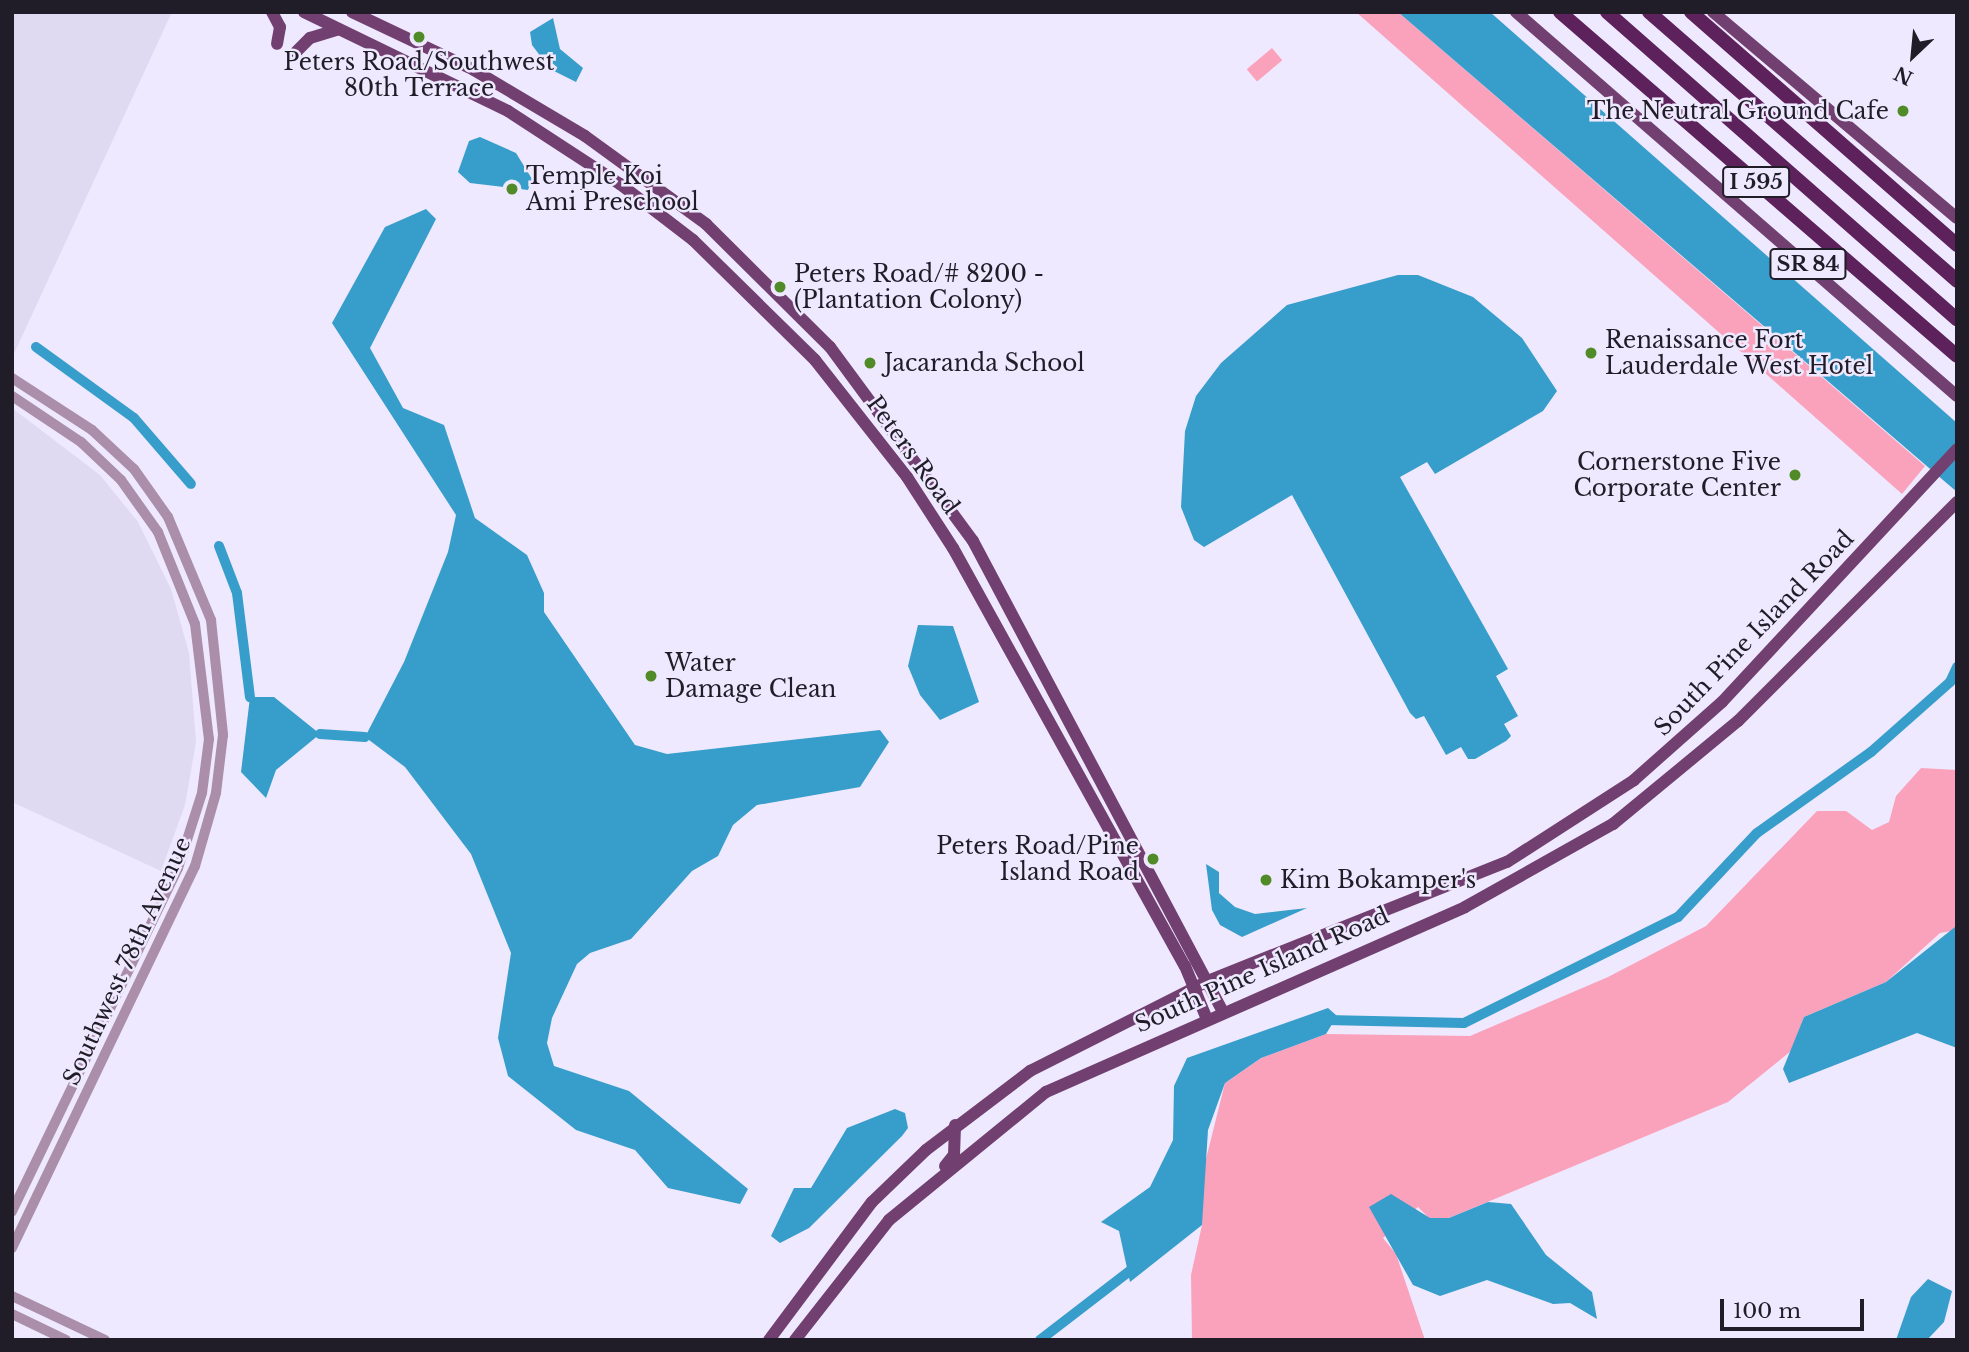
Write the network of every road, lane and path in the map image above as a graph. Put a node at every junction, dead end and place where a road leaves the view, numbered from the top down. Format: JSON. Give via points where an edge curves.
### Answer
{"nodes":[{"id":1,"x":272,"y":12,"type":"edge"},
{"id":2,"x":304,"y":12,"type":"edge"},
{"id":3,"x":352,"y":12,"type":"edge"},
{"id":4,"x":1516,"y":12,"type":"edge"},
{"id":5,"x":1560,"y":12,"type":"edge"},
{"id":6,"x":1607,"y":12,"type":"edge"},
{"id":7,"x":1649,"y":12,"type":"edge"},
{"id":8,"x":1691,"y":12,"type":"edge"},
{"id":9,"x":1713,"y":12,"type":"edge"},
{"id":10,"x":339,"y":29,"type":"junction"},
{"id":11,"x":277,"y":44,"type":"dead end"},
{"id":12,"x":296,"y":52,"type":"dead end"},
{"id":13,"x":1957,"y":218,"type":"edge"},
{"id":14,"x":1957,"y":244,"type":"edge"},
{"id":15,"x":1957,"y":281,"type":"edge"},
{"id":16,"x":1957,"y":319,"type":"edge"},
{"id":17,"x":1955,"y":355,"type":"edge"},
{"id":18,"x":12,"y":378,"type":"edge"},
{"id":19,"x":1957,"y":383,"type":"edge"},
{"id":20,"x":1943,"y":384,"type":"junction"},
{"id":21,"x":12,"y":396,"type":"edge"},
{"id":22,"x":1957,"y":396,"type":"edge"},
{"id":23,"x":1957,"y":449,"type":"edge"},
{"id":24,"x":1954,"y":504,"type":"edge"},
{"id":25,"x":178,"y":868,"type":"junction"},
{"id":26,"x":168,"y":887,"type":"junction"},
{"id":27,"x":178,"y":901,"type":"junction"},
{"id":28,"x":170,"y":918,"type":"junction"},
{"id":29,"x":1210,"y":980,"type":"junction"},
{"id":30,"x":1194,"y":987,"type":"junction"},
{"id":31,"x":1222,"y":1010,"type":"junction"},
{"id":32,"x":1206,"y":1017,"type":"junction"},
{"id":33,"x":955,"y":1125,"type":"junction"},
{"id":34,"x":936,"y":1177,"type":"junction"},
{"id":35,"x":12,"y":1212,"type":"edge"},
{"id":36,"x":12,"y":1248,"type":"edge"},
{"id":37,"x":12,"y":1296,"type":"edge"},
{"id":38,"x":12,"y":1314,"type":"edge"},
{"id":39,"x":66,"y":1340,"type":"edge"},
{"id":40,"x":105,"y":1340,"type":"edge"},
{"id":41,"x":769,"y":1340,"type":"edge"},
{"id":42,"x":795,"y":1340,"type":"edge"}],
"edges":[{"from":1,"to":11,"type":"main road","via":[[280,27]]},
{"from":2,"to":10,"type":"main road","name":"Peters Road"},
{"from":3,"to":29,"type":"main road","name":"Peters Road","via":[[519,94],[607,151],[706,224],[830,347],[973,541]]},
{"from":4,"to":20,"type":"main road","number":"SR 84"},
{"from":5,"to":17,"type":"highway","number":"I 595"},
{"from":6,"to":16,"type":"highway"},
{"from":7,"to":15,"type":"highway","number":"I 595"},
{"from":8,"to":14,"type":"highway"},
{"from":9,"to":13,"type":"main road"},
{"from":10,"to":12,"type":"main road","via":[[310,38]]},
{"from":10,"to":30,"type":"main road","name":"Peters Road","via":[[508,111],[620,184],[693,240],[815,360],[907,477],[953,548]]},
{"from":18,"to":27,"type":"street","name":"Southwest 78th Avenue","via":[[92,429],[134,469],[168,517],[211,620],[223,696],[216,793]]},
{"from":19,"to":20,"type":"main road"},
{"from":20,"to":22,"type":"main road","number":"SR 84"},
{"from":21,"to":25,"type":"street","name":"Southwest 78th Avenue","via":[[91,452],[158,532],[195,624],[205,677],[207,764]]},
{"from":23,"to":29,"type":"main road","name":"South Pine Island Road","via":[[1722,702],[1673,750],[1599,806],[1485,872]]},
{"from":24,"to":31,"type":"main road","name":"South Pine Island Road","via":[[1738,722],[1613,824],[1465,907]]},
{"from":25,"to":26,"type":"street","name":"Southwest 78th Avenue"},
{"from":25,"to":27,"type":"street"},
{"from":26,"to":28,"type":"street"},
{"from":26,"to":35,"type":"street","name":"Southwest 78th Avenue"},
{"from":27,"to":28,"type":"street","name":"Southwest 78th Avenue"},
{"from":28,"to":36,"type":"street","name":"Southwest 78th Avenue"},
{"from":29,"to":30,"type":"main road","name":"South Pine Island Road"},
{"from":29,"to":31,"type":"main road","name":"Peters Road"},
{"from":30,"to":32,"type":"main road","name":"Peters Road"},
{"from":30,"to":33,"type":"main road","name":"South Pine Island Road","via":[[1030,1071]]},
{"from":31,"to":32,"type":"main road","name":"South Pine Island Road"},
{"from":32,"to":34,"type":"main road","name":"South Pine Island Road","via":[[1046,1092]]},
{"from":33,"to":34,"type":"main road","via":[[954,1155]]},
{"from":33,"to":41,"type":"main road","name":"South Pine Island Road","via":[[872,1202]]},
{"from":34,"to":42,"type":"main road","name":"South Pine Island Road","via":[[858,1255]]},
{"from":37,"to":40,"type":"street"},
{"from":38,"to":39,"type":"street"}]}
